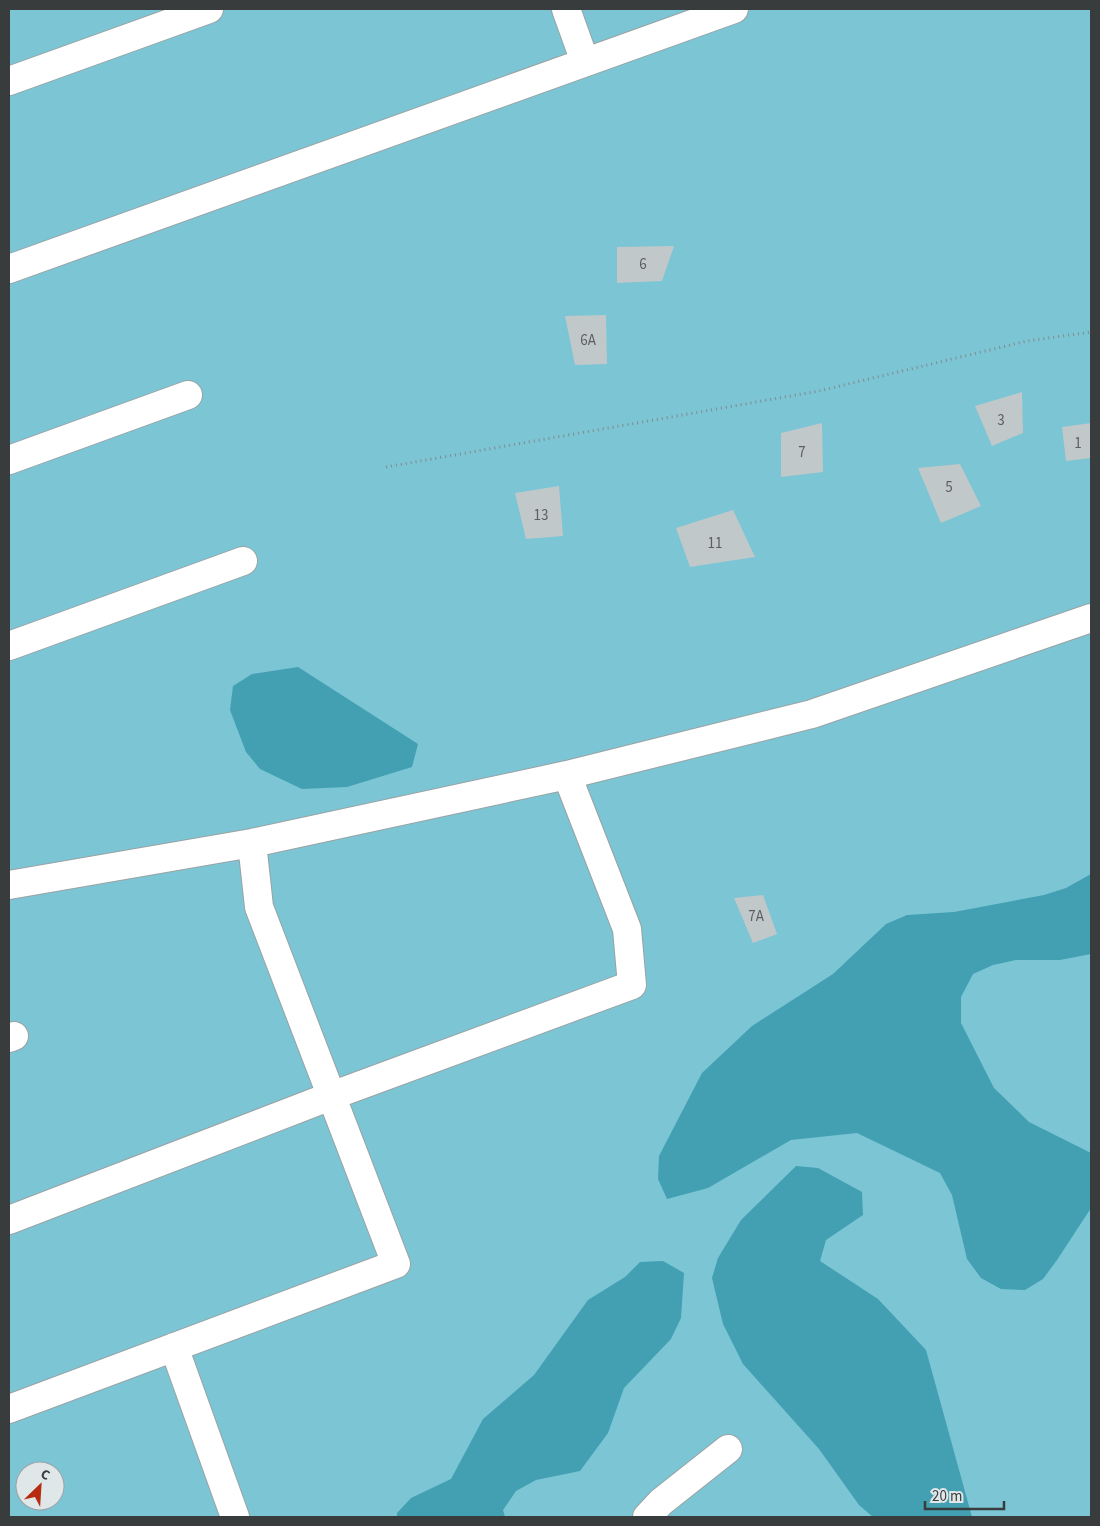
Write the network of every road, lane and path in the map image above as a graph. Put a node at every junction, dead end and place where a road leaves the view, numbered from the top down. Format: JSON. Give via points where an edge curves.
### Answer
{"nodes":[{"id":1,"x":209,"y":9,"type":"edge"},
{"id":2,"x":566,"y":9,"type":"edge"},
{"id":3,"x":734,"y":9,"type":"edge"},
{"id":4,"x":585,"y":62,"type":"junction"},
{"id":5,"x":9,"y":81,"type":"edge"},
{"id":6,"x":9,"y":269,"type":"edge"},
{"id":7,"x":1091,"y":332,"type":"edge"},
{"id":8,"x":188,"y":395,"type":"dead end"},
{"id":9,"x":9,"y":460,"type":"edge"},
{"id":10,"x":386,"y":467,"type":"dead end"},
{"id":11,"x":243,"y":561,"type":"dead end"},
{"id":12,"x":1091,"y":618,"type":"edge"},
{"id":13,"x":9,"y":646,"type":"edge"},
{"id":14,"x":567,"y":775,"type":"junction"},
{"id":15,"x":252,"y":843,"type":"junction"},
{"id":16,"x":9,"y":885,"type":"edge"},
{"id":17,"x":332,"y":1096,"type":"junction"},
{"id":18,"x":9,"y":1220,"type":"edge"},
{"id":19,"x":174,"y":1347,"type":"junction"},
{"id":20,"x":9,"y":1409,"type":"edge"},
{"id":21,"x":728,"y":1449,"type":"dead end"},
{"id":22,"x":235,"y":1517,"type":"edge"},
{"id":23,"x":648,"y":1517,"type":"edge"}],
"edges":[{"from":1,"to":5,"type":"street"},
{"from":2,"to":4,"type":"street"},
{"from":3,"to":4,"type":"street"},
{"from":4,"to":6,"type":"street"},
{"from":7,"to":10,"type":"path","via":[[1027,341],[819,391]]},
{"from":8,"to":9,"type":"street"},
{"from":11,"to":13,"type":"street"},
{"from":12,"to":14,"type":"street","via":[[812,714]]},
{"from":14,"to":15,"type":"street"},
{"from":14,"to":17,"type":"street","via":[[627,929],[632,985]]},
{"from":15,"to":16,"type":"street"},
{"from":15,"to":17,"type":"street","via":[[259,907]]},
{"from":17,"to":18,"type":"street"},
{"from":17,"to":19,"type":"street","via":[[396,1264]]},
{"from":19,"to":20,"type":"street"},
{"from":19,"to":22,"type":"street"},
{"from":21,"to":23,"type":"street","via":[[661,1502]]}]}
